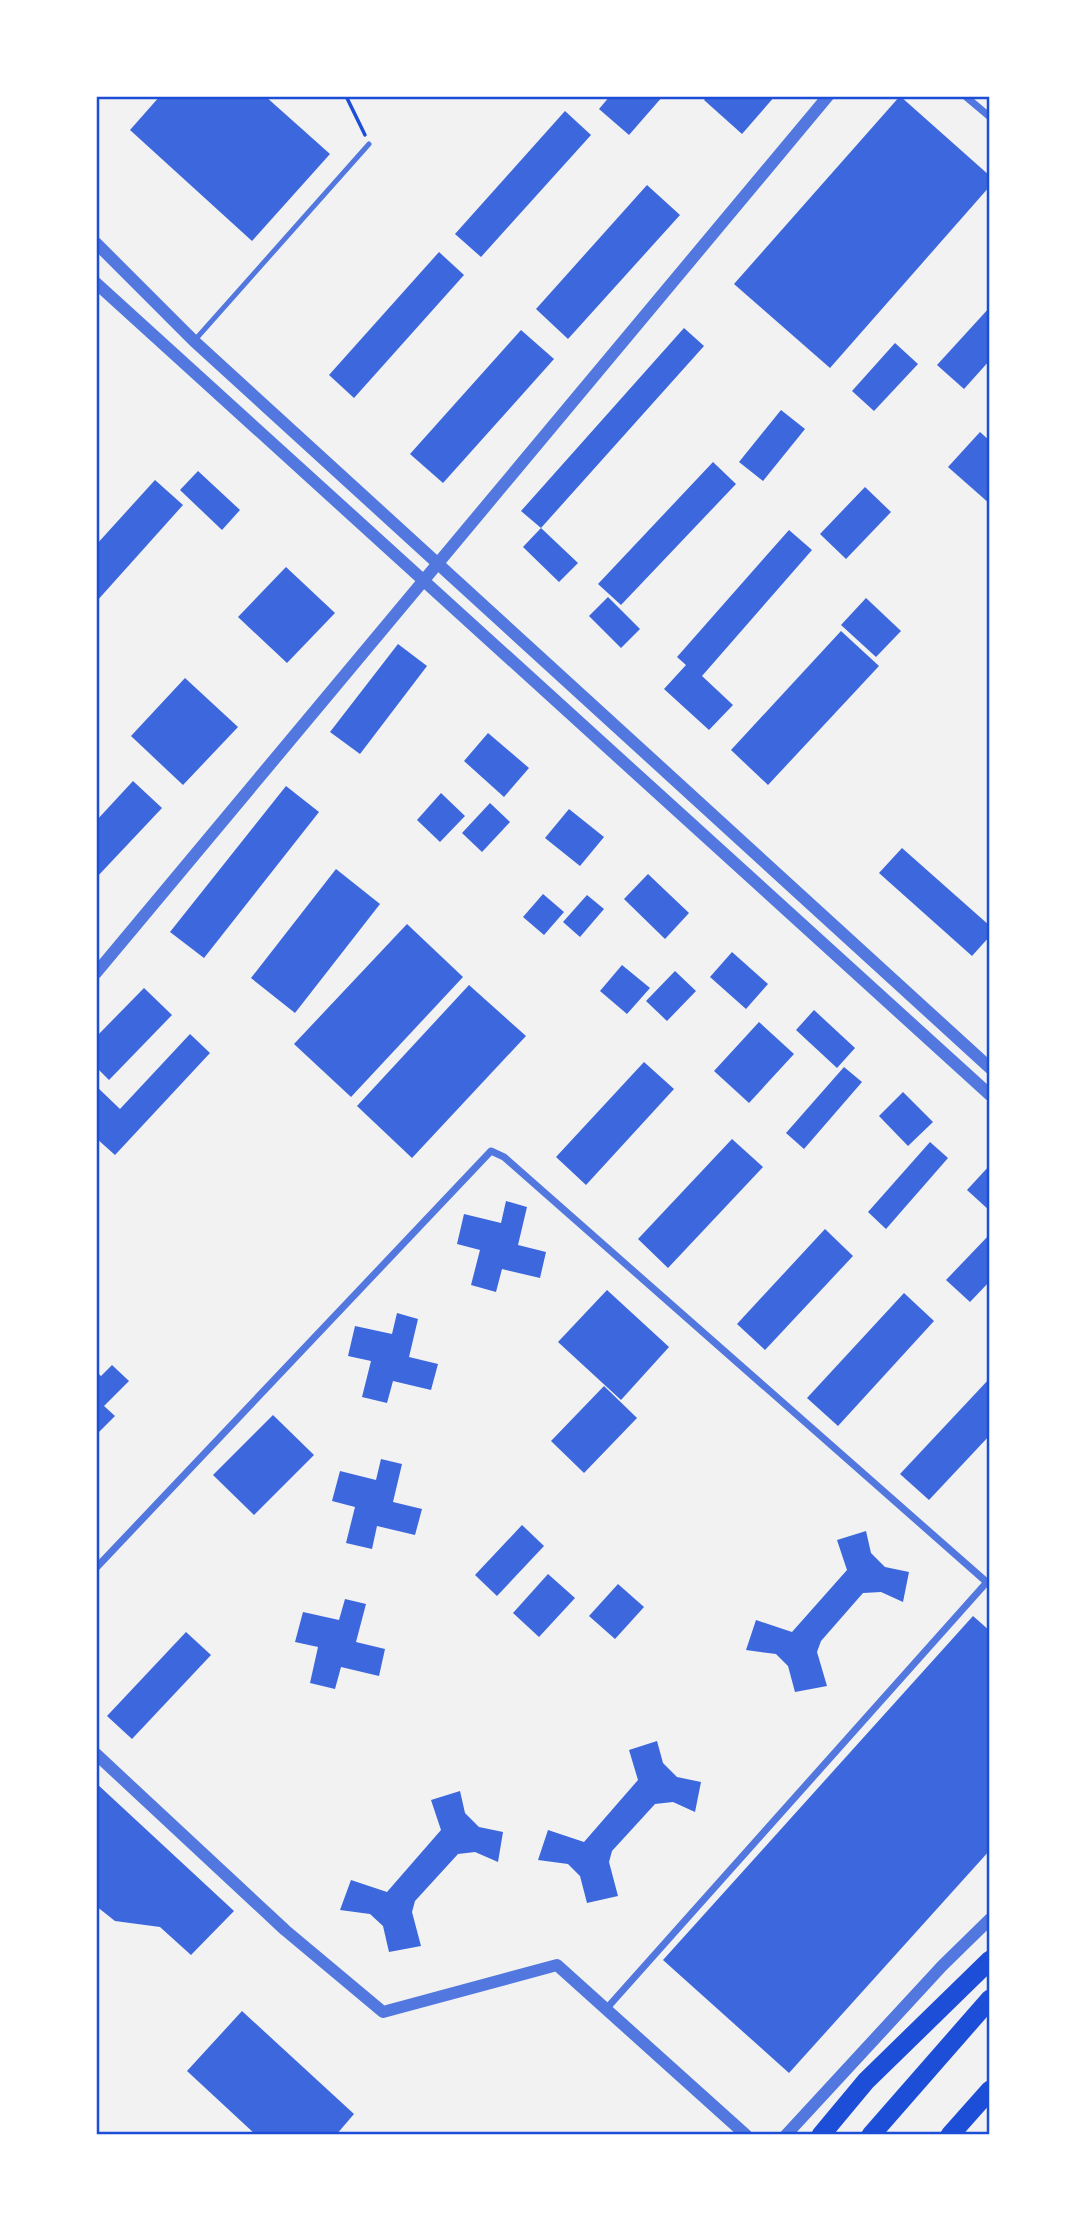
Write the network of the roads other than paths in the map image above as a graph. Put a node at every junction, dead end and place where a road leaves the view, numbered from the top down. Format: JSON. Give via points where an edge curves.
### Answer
{"nodes":[{"id":1,"x":828,"y":96,"type":"edge"},
{"id":2,"x":965,"y":96,"type":"edge"},
{"id":3,"x":990,"y":117,"type":"edge"},
{"id":4,"x":369,"y":144,"type":"road end"},
{"id":5,"x":96,"y":243,"type":"edge"},
{"id":6,"x":96,"y":283,"type":"edge"},
{"id":7,"x":194,"y":341,"type":"junction"},
{"id":8,"x":436,"y":563,"type":"junction"},
{"id":9,"x":423,"y":579,"type":"junction"},
{"id":10,"x":96,"y":973,"type":"edge"},
{"id":11,"x":990,"y":1068,"type":"edge"},
{"id":12,"x":990,"y":1095,"type":"edge"},
{"id":13,"x":96,"y":1568,"type":"edge"},
{"id":14,"x":988,"y":1584,"type":"edge"},
{"id":15,"x":96,"y":1755,"type":"edge"},
{"id":16,"x":990,"y":1919,"type":"edge"},
{"id":17,"x":990,"y":1960,"type":"edge"},
{"id":18,"x":990,"y":1999,"type":"edge"},
{"id":19,"x":607,"y":2008,"type":"junction"},
{"id":20,"x":990,"y":2090,"type":"edge"},
{"id":21,"x":746,"y":2135,"type":"edge"},
{"id":22,"x":786,"y":2135,"type":"edge"},
{"id":23,"x":821,"y":2135,"type":"edge"},
{"id":24,"x":871,"y":2135,"type":"edge"},
{"id":25,"x":950,"y":2135,"type":"edge"}],
"edges":[{"from":1,"to":8,"type":"street"},
{"from":2,"to":3,"type":"street"},
{"from":4,"to":7,"type":"lane"},
{"from":5,"to":7,"type":"street"},
{"from":6,"to":9,"type":"street"},
{"from":7,"to":8,"type":"street"},
{"from":8,"to":9,"type":"street"},
{"from":8,"to":11,"type":"street"},
{"from":9,"to":10,"type":"street"},
{"from":9,"to":12,"type":"street"},
{"from":13,"to":14,"type":"street","via":[[491,1151],[504,1157]]},
{"from":14,"to":19,"type":"street"},
{"from":15,"to":19,"type":"street","via":[[285,1930],[383,2012],[557,1965]]},
{"from":16,"to":22,"type":"street"},
{"from":17,"to":23,"type":"highway","via":[[866,2081]]},
{"from":18,"to":24,"type":"highway"},
{"from":19,"to":21,"type":"street"},
{"from":20,"to":25,"type":"highway"}]}
